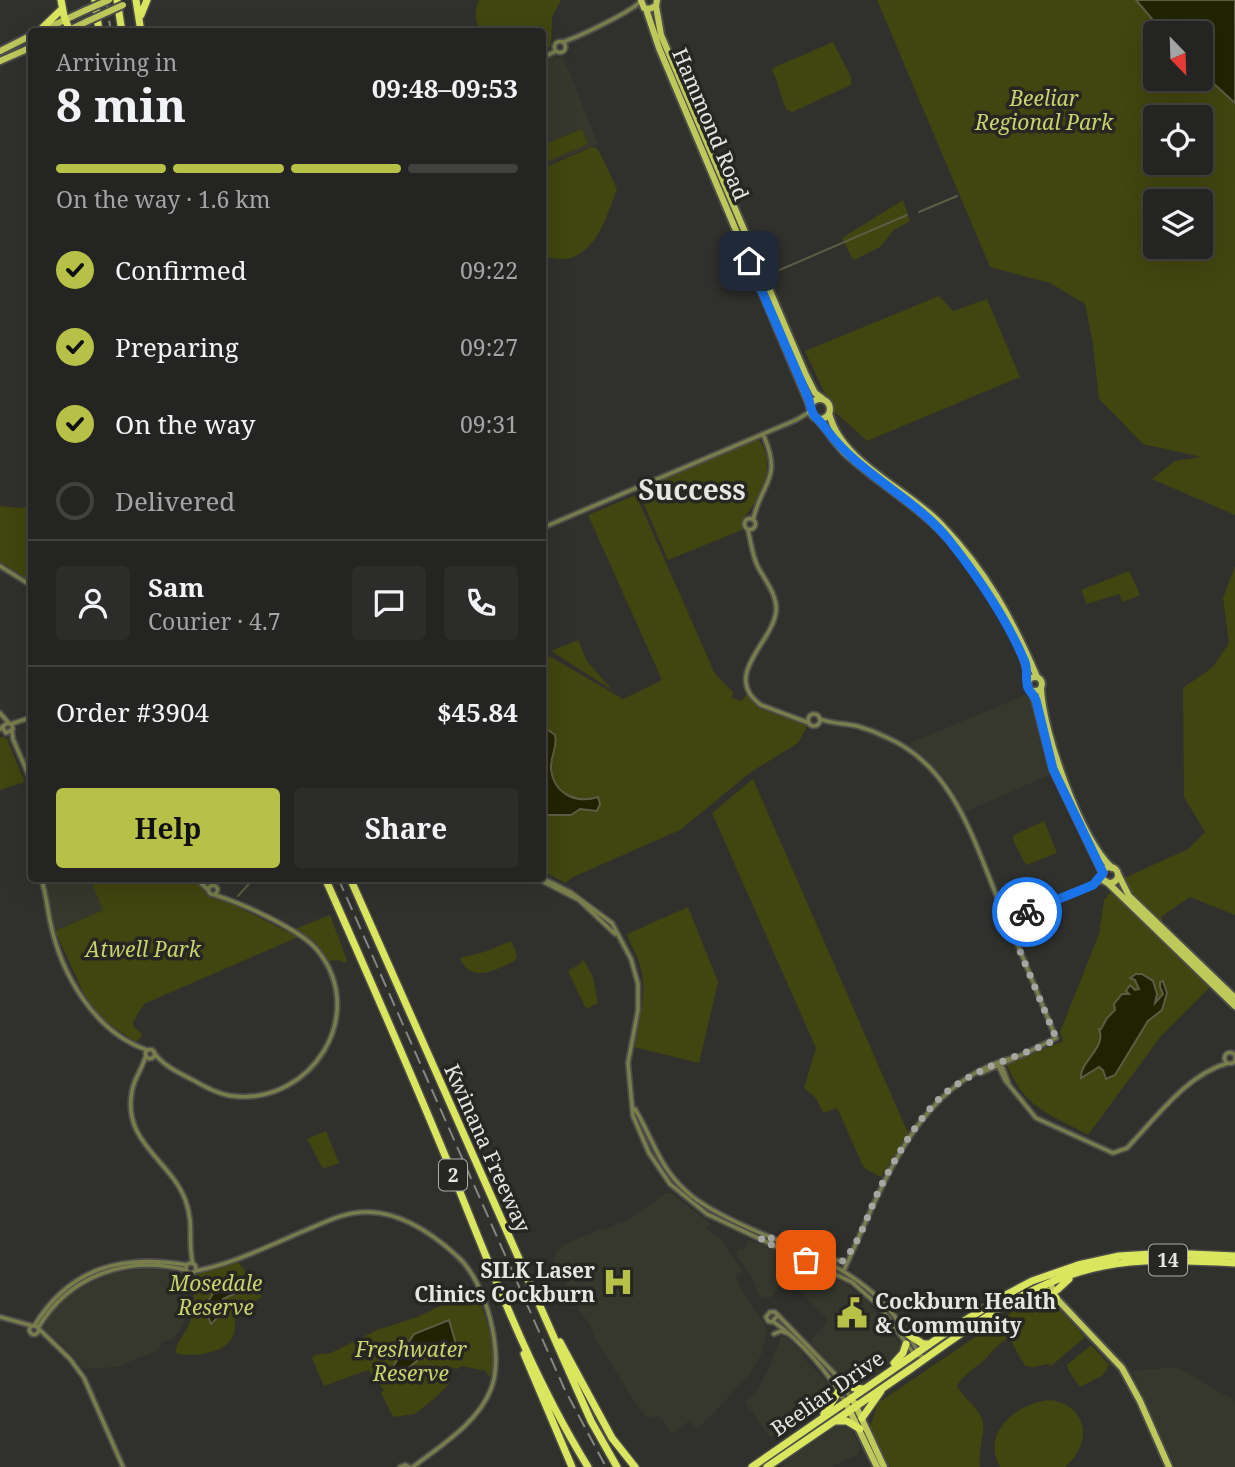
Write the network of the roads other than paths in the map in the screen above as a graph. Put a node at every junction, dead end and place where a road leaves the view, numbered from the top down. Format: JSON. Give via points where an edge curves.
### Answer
{"nodes":[{"id":1,"x":94,"y":0,"type":"edge"},
{"id":2,"x":109,"y":0,"type":"edge"},
{"id":3,"x":135,"y":0,"type":"edge"},
{"id":4,"x":147,"y":0,"type":"edge"},
{"id":5,"x":120,"y":3,"type":"edge"},
{"id":6,"x":657,"y":3,"type":"edge"},
{"id":7,"x":61,"y":4,"type":"edge"},
{"id":8,"x":642,"y":4,"type":"edge"},
{"id":9,"x":66,"y":20,"type":"junction"},
{"id":10,"x":141,"y":27,"type":"edge"},
{"id":11,"x":42,"y":28,"type":"edge"},
{"id":12,"x":48,"y":28,"type":"edge"},
{"id":13,"x":68,"y":28,"type":"edge"},
{"id":14,"x":75,"y":28,"type":"edge"},
{"id":15,"x":98,"y":28,"type":"edge"},
{"id":16,"x":122,"y":28,"type":"edge"},
{"id":17,"x":28,"y":37,"type":"edge"},
{"id":18,"x":573,"y":39,"type":"junction"},
{"id":19,"x":562,"y":42,"type":"junction"},
{"id":20,"x":566,"y":47,"type":"junction"},
{"id":21,"x":28,"y":49,"type":"edge"},
{"id":22,"x":555,"y":50,"type":"junction"},
{"id":23,"x":0,"y":51,"type":"edge"},
{"id":24,"x":546,"y":56,"type":"edge"},
{"id":25,"x":0,"y":61,"type":"edge"},
{"id":26,"x":822,"y":399,"type":"junction"},
{"id":27,"x":810,"y":407,"type":"junction"},
{"id":28,"x":829,"y":413,"type":"junction"},
{"id":29,"x":817,"y":418,"type":"junction"},
{"id":30,"x":796,"y":420,"type":"junction"},
{"id":31,"x":763,"y":434,"type":"junction"},
{"id":32,"x":751,"y":519,"type":"junction"},
{"id":33,"x":546,"y":526,"type":"edge"},
{"id":34,"x":750,"y":529,"type":"junction"},
{"id":35,"x":0,"y":566,"type":"edge"},
{"id":36,"x":28,"y":584,"type":"edge"},
{"id":37,"x":1037,"y":677,"type":"junction"},
{"id":38,"x":1029,"y":680,"type":"junction"},
{"id":39,"x":1041,"y":689,"type":"junction"},
{"id":40,"x":1033,"y":692,"type":"junction"},
{"id":41,"x":1,"y":714,"type":"edge"},
{"id":42,"x":810,"y":716,"type":"junction"},
{"id":43,"x":800,"y":718,"type":"junction"},
{"id":44,"x":28,"y":719,"type":"edge"},
{"id":45,"x":820,"y":721,"type":"junction"},
{"id":46,"x":808,"y":723,"type":"junction"},
{"id":47,"x":6,"y":728,"type":"edge"},
{"id":48,"x":28,"y":774,"type":"edge"},
{"id":49,"x":1112,"y":868,"type":"junction"},
{"id":50,"x":1118,"y":874,"type":"junction"},
{"id":51,"x":1104,"y":878,"type":"junction"},
{"id":52,"x":546,"y":880,"type":"edge"},
{"id":53,"x":44,"y":882,"type":"edge"},
{"id":54,"x":199,"y":882,"type":"edge"},
{"id":55,"x":327,"y":882,"type":"edge"},
{"id":56,"x":352,"y":882,"type":"edge"},
{"id":57,"x":544,"y":882,"type":"edge"},
{"id":58,"x":210,"y":889,"type":"junction"},
{"id":59,"x":216,"y":892,"type":"junction"},
{"id":60,"x":1008,"y":917,"type":"junction"},
{"id":61,"x":1009,"y":926,"type":"junction"},
{"id":62,"x":619,"y":938,"type":"junction"},
{"id":63,"x":1235,"y":998,"type":"edge"},
{"id":64,"x":1235,"y":1006,"type":"edge"},
{"id":65,"x":1235,"y":1049,"type":"edge"},
{"id":66,"x":1230,"y":1053,"type":"junction"},
{"id":67,"x":149,"y":1055,"type":"junction"},
{"id":68,"x":1224,"y":1057,"type":"junction"},
{"id":69,"x":1235,"y":1058,"type":"edge"},
{"id":70,"x":1228,"y":1063,"type":"junction"},
{"id":71,"x":999,"y":1064,"type":"junction"},
{"id":72,"x":1216,"y":1066,"type":"junction"},
{"id":73,"x":634,"y":1107,"type":"junction"},
{"id":74,"x":764,"y":1235,"type":"junction"},
{"id":75,"x":761,"y":1240,"type":"junction"},
{"id":76,"x":849,"y":1255,"type":"junction"},
{"id":77,"x":1235,"y":1256,"type":"edge"},
{"id":78,"x":820,"y":1259,"type":"junction"},
{"id":79,"x":843,"y":1261,"type":"junction"},
{"id":80,"x":1235,"y":1263,"type":"edge"},
{"id":81,"x":190,"y":1266,"type":"junction"},
{"id":82,"x":841,"y":1269,"type":"junction"},
{"id":83,"x":1078,"y":1269,"type":"junction"},
{"id":84,"x":204,"y":1270,"type":"junction"},
{"id":85,"x":195,"y":1271,"type":"junction"},
{"id":86,"x":838,"y":1275,"type":"junction"},
{"id":87,"x":1032,"y":1281,"type":"junction"},
{"id":88,"x":1052,"y":1281,"type":"junction"},
{"id":89,"x":1025,"y":1293,"type":"junction"},
{"id":90,"x":1057,"y":1294,"type":"junction"},
{"id":91,"x":542,"y":1310,"type":"junction"},
{"id":92,"x":777,"y":1316,"type":"junction"},
{"id":93,"x":0,"y":1317,"type":"edge"},
{"id":94,"x":512,"y":1317,"type":"junction"},
{"id":95,"x":774,"y":1322,"type":"junction"},
{"id":96,"x":21,"y":1324,"type":"junction"},
{"id":97,"x":36,"y":1327,"type":"junction"},
{"id":98,"x":30,"y":1332,"type":"junction"},
{"id":99,"x":906,"y":1333,"type":"junction"},
{"id":100,"x":774,"y":1334,"type":"dead end"},
{"id":101,"x":789,"y":1334,"type":"junction"},
{"id":102,"x":36,"y":1335,"type":"junction"},
{"id":103,"x":49,"y":1339,"type":"junction"},
{"id":104,"x":906,"y":1344,"type":"junction"},
{"id":105,"x":929,"y":1344,"type":"junction"},
{"id":106,"x":916,"y":1354,"type":"junction"},
{"id":107,"x":927,"y":1357,"type":"junction"},
{"id":108,"x":911,"y":1369,"type":"junction"},
{"id":109,"x":891,"y":1370,"type":"junction"},
{"id":110,"x":839,"y":1379,"type":"junction"},
{"id":111,"x":884,"y":1388,"type":"junction"},
{"id":112,"x":863,"y":1389,"type":"junction"},
{"id":113,"x":839,"y":1391,"type":"junction"},
{"id":114,"x":848,"y":1400,"type":"junction"},
{"id":115,"x":853,"y":1409,"type":"junction"},
{"id":116,"x":862,"y":1418,"type":"junction"},
{"id":117,"x":819,"y":1420,"type":"junction"},
{"id":118,"x":835,"y":1422,"type":"junction"},
{"id":119,"x":860,"y":1429,"type":"junction"},
{"id":120,"x":797,"y":1447,"type":"junction"},
{"id":121,"x":411,"y":1466,"type":"edge"},
{"id":122,"x":780,"y":1466,"type":"edge"},
{"id":123,"x":123,"y":1467,"type":"edge"},
{"id":124,"x":400,"y":1467,"type":"edge"},
{"id":125,"x":572,"y":1467,"type":"edge"},
{"id":126,"x":587,"y":1467,"type":"edge"},
{"id":127,"x":617,"y":1467,"type":"edge"},
{"id":128,"x":635,"y":1467,"type":"edge"},
{"id":129,"x":752,"y":1467,"type":"edge"},
{"id":130,"x":770,"y":1467,"type":"edge"},
{"id":131,"x":877,"y":1467,"type":"edge"},
{"id":132,"x":884,"y":1467,"type":"edge"},
{"id":133,"x":1169,"y":1467,"type":"edge"}],
"edges":[{"from":1,"to":15,"type":"highway"},
{"from":2,"to":9,"type":"main road","bridge":true},
{"from":3,"to":5,"type":"main road"},
{"from":3,"to":10,"type":"highway"},
{"from":4,"to":10,"type":"highway"},
{"from":5,"to":14,"type":"main road","bridge":true},
{"from":5,"to":16,"type":"highway"},
{"from":6,"to":8,"type":"main road","name":"Hammond Road","via":[[652,9]]},
{"from":6,"to":26,"type":"main road","name":"Hammond Road","via":[[661,35],[694,115],[805,373]]},
{"from":7,"to":9,"type":"highway"},
{"from":7,"to":11,"type":"highway"},
{"from":8,"to":18,"type":"street"},
{"from":8,"to":27,"type":"main road","name":"Hammond Road"},
{"from":9,"to":12,"type":"main road"},
{"from":9,"to":13,"type":"highway"},
{"from":17,"to":23,"type":"main road"},
{"from":18,"to":19,"type":"street"},
{"from":18,"to":20,"type":"street"},
{"from":19,"to":20,"type":"street"},
{"from":19,"to":22,"type":"street"},
{"from":20,"to":22,"type":"street","via":[[563,52]]},
{"from":21,"to":25,"type":"main road"},
{"from":22,"to":24,"type":"street"},
{"from":26,"to":27,"type":"main road"},
{"from":26,"to":28,"type":"main road","via":[[830,406]]},
{"from":27,"to":29,"type":"main road"},
{"from":27,"to":30,"type":"street"},
{"from":28,"to":29,"type":"main road"},
{"from":28,"to":37,"type":"main road","via":[[846,446],[924,508],[956,540],[1002,601]]},
{"from":29,"to":30,"type":"street"},
{"from":29,"to":38,"type":"main road","via":[[841,449],[949,540],[1000,610]]},
{"from":30,"to":31,"type":"street"},
{"from":31,"to":32,"type":"street","via":[[772,472]]},
{"from":31,"to":33,"type":"street"},
{"from":32,"to":34,"type":"street","via":[[755,525]]},
{"from":32,"to":34,"type":"street","via":[[744,523]]},
{"from":34,"to":43,"type":"street","via":[[758,566],[776,609],[747,670],[747,685],[762,705]]},
{"from":35,"to":36,"type":"street"},
{"from":37,"to":38,"type":"main road"},
{"from":37,"to":39,"type":"main road"},
{"from":38,"to":40,"type":"main road"},
{"from":39,"to":40,"type":"main road"},
{"from":39,"to":49,"type":"main road","via":[[1059,766],[1101,856]]},
{"from":40,"to":51,"type":"main road","via":[[1053,769]]},
{"from":41,"to":47,"type":"street"},
{"from":42,"to":43,"type":"street"},
{"from":42,"to":45,"type":"street","via":[[816,714]]},
{"from":42,"to":46,"type":"street"},
{"from":43,"to":46,"type":"street"},
{"from":44,"to":47,"type":"street"},
{"from":45,"to":46,"type":"street","via":[[814,726]]},
{"from":45,"to":60,"type":"street","via":[[890,738],[936,772],[955,798]]},
{"from":47,"to":48,"type":"street"},
{"from":49,"to":50,"type":"main road"},
{"from":49,"to":51,"type":"main road","via":[[1105,869]]},
{"from":50,"to":51,"type":"main road","via":[[1115,881]]},
{"from":50,"to":63,"type":"main road","via":[[1129,896]]},
{"from":51,"to":60,"type":"street"},
{"from":51,"to":64,"type":"main road"},
{"from":52,"to":62,"type":"street","via":[[601,913]]},
{"from":53,"to":67,"type":"street","via":[[50,923],[86,1005],[98,1020]]},
{"from":54,"to":58,"type":"street"},
{"from":55,"to":94,"type":"highway","name":"Kwinana Freeway","number":"2"},
{"from":56,"to":91,"type":"highway","name":"Kwinana Freeway","number":"2"},
{"from":57,"to":62,"type":"street","via":[[579,900]]},
{"from":58,"to":59,"type":"street","via":[[211,894]]},
{"from":58,"to":59,"type":"street","via":[[215,886]]},
{"from":59,"to":67,"type":"street","via":[[290,929],[317,949],[335,988],[337,1014],[332,1034],[325,1051],[304,1076],[261,1096],[230,1096]]},
{"from":60,"to":61,"type":"street"},
{"from":60,"to":61,"type":"street","via":[[1002,924]]},
{"from":61,"to":71,"type":"street","via":[[1056,1038]]},
{"from":62,"to":73,"type":"street","via":[[638,984],[628,1063]]},
{"from":65,"to":66,"type":"street"},
{"from":66,"to":68,"type":"street"},
{"from":66,"to":69,"type":"street"},
{"from":67,"to":81,"type":"street","via":[[136,1076],[130,1107],[134,1125],[152,1156],[180,1187],[190,1213]]},
{"from":68,"to":70,"type":"street"},
{"from":68,"to":72,"type":"street"},
{"from":69,"to":70,"type":"street"},
{"from":70,"to":72,"type":"street"},
{"from":71,"to":72,"type":"street","via":[[1036,1118],[1116,1152],[1127,1148],[1195,1078]]},
{"from":71,"to":76,"type":"street","via":[[943,1095],[919,1122],[883,1181]]},
{"from":73,"to":74,"type":"street","via":[[654,1151],[684,1189],[713,1211]]},
{"from":73,"to":75,"type":"street","via":[[649,1153],[674,1189],[707,1214]]},
{"from":74,"to":75,"type":"street"},
{"from":74,"to":78,"type":"street"},
{"from":75,"to":86,"type":"street"},
{"from":76,"to":79,"type":"street"},
{"from":76,"to":82,"type":"street"},
{"from":77,"to":83,"type":"highway","name":"Beeliar Drive","number":"14","via":[[1152,1253],[1111,1258]]},
{"from":78,"to":79,"type":"street"},
{"from":78,"to":82,"type":"street"},
{"from":79,"to":82,"type":"street"},
{"from":80,"to":83,"type":"highway","name":"Beeliar Drive","number":"14","via":[[1150,1260]]},
{"from":81,"to":84,"type":"street"},
{"from":81,"to":85,"type":"street"},
{"from":81,"to":85,"type":"street","via":[[191,1273]]},
{"from":81,"to":97,"type":"street","via":[[136,1261],[94,1271],[57,1296]]},
{"from":82,"to":86,"type":"street"},
{"from":82,"to":99,"type":"street","via":[[881,1298]]},
{"from":83,"to":87,"type":"highway","name":"Beeliar Drive","number":"14"},
{"from":83,"to":88,"type":"highway","name":"Beeliar Drive","number":"14"},
{"from":83,"to":90,"type":"highway"},
{"from":84,"to":85,"type":"street"},
{"from":84,"to":121,"type":"street","via":[[358,1212],[402,1218],[459,1256],[474,1278],[493,1328],[495,1377],[478,1411]]},
{"from":86,"to":104,"type":"street","via":[[878,1305]]},
{"from":87,"to":88,"type":"main road"},
{"from":87,"to":105,"type":"highway","name":"Beeliar Drive","number":"14"},
{"from":88,"to":89,"type":"highway","name":"Beeliar Drive","number":"14"},
{"from":88,"to":90,"type":"main road"},
{"from":89,"to":90,"type":"highway"},
{"from":89,"to":107,"type":"highway","name":"Beeliar Drive","number":"14"},
{"from":90,"to":133,"type":"main road","via":[[1122,1368]]},
{"from":91,"to":127,"type":"highway","name":"Kwinana Freeway","number":"2","via":[[591,1421]]},
{"from":91,"to":128,"type":"highway","via":[[612,1438]]},
{"from":92,"to":95,"type":"street"},
{"from":92,"to":95,"type":"street","via":[[773,1311],[766,1315]]},
{"from":92,"to":110,"type":"street"},
{"from":93,"to":96,"type":"street"},
{"from":94,"to":125,"type":"highway"},
{"from":94,"to":126,"type":"highway","name":"Kwinana Freeway","number":"2"},
{"from":95,"to":101,"type":"street"},
{"from":96,"to":97,"type":"street"},
{"from":96,"to":98,"type":"street"},
{"from":97,"to":98,"type":"street"},
{"from":97,"to":102,"type":"street"},
{"from":97,"to":103,"type":"street"},
{"from":98,"to":102,"type":"street"},
{"from":99,"to":105,"type":"highway"},
{"from":99,"to":106,"type":"street"},
{"from":100,"to":101,"type":"street"},
{"from":101,"to":113,"type":"street"},
{"from":102,"to":103,"type":"street"},
{"from":103,"to":123,"type":"street","via":[[83,1378]]},
{"from":104,"to":106,"type":"street"},
{"from":104,"to":109,"type":"highway"},
{"from":105,"to":106,"type":"highway","name":"Beeliar Drive","number":"14"},
{"from":106,"to":107,"type":"street"},
{"from":106,"to":108,"type":"street"},
{"from":106,"to":109,"type":"highway","name":"Beeliar Drive","number":"14"},
{"from":107,"to":108,"type":"highway","name":"Beeliar Drive","number":"14"},
{"from":108,"to":111,"type":"highway","name":"Beeliar Drive","number":"14"},
{"from":109,"to":112,"type":"highway","name":"Beeliar Drive","number":"14"},
{"from":110,"to":112,"type":"highway"},
{"from":110,"to":114,"type":"street"},
{"from":111,"to":115,"type":"highway","name":"Beeliar Drive","number":"14"},
{"from":111,"to":116,"type":"highway"},
{"from":112,"to":114,"type":"highway","name":"Beeliar Drive","number":"14"},
{"from":113,"to":114,"type":"street"},
{"from":113,"to":117,"type":"highway"},
{"from":114,"to":115,"type":"main road"},
{"from":114,"to":117,"type":"highway","name":"Beeliar Drive","number":"14"},
{"from":115,"to":116,"type":"main road"},
{"from":115,"to":118,"type":"highway","name":"Beeliar Drive","number":"14"},
{"from":115,"to":119,"type":"main road"},
{"from":116,"to":132,"type":"main road"},
{"from":117,"to":129,"type":"highway","name":"Beeliar Drive","number":"14"},
{"from":118,"to":119,"type":"highway","via":[[847,1421]]},
{"from":118,"to":120,"type":"highway","name":"Beeliar Drive","number":"14"},
{"from":119,"to":131,"type":"main road"},
{"from":120,"to":122,"type":"highway"},
{"from":120,"to":130,"type":"highway","name":"Beeliar Drive","number":"14"},
{"from":121,"to":124,"type":"street"}]}
